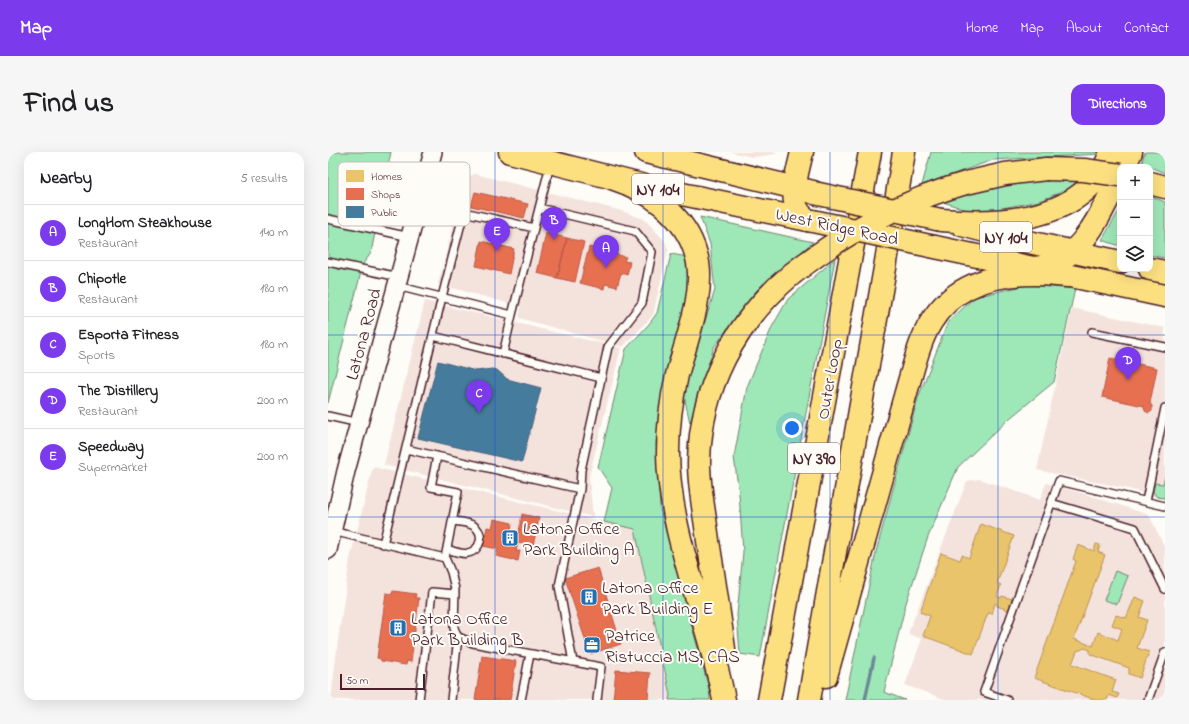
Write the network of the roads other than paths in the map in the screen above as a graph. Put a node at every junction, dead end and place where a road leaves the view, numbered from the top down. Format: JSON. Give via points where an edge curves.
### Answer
{"nodes":[{"id":1,"x":433,"y":152,"type":"edge"},
{"id":2,"x":510,"y":152,"type":"edge"},
{"id":3,"x":646,"y":152,"type":"edge"},
{"id":4,"x":802,"y":152,"type":"edge"},
{"id":5,"x":870,"y":152,"type":"edge"},
{"id":6,"x":904,"y":152,"type":"edge"},
{"id":7,"x":920,"y":152,"type":"edge"},
{"id":8,"x":1111,"y":152,"type":"edge"},
{"id":9,"x":1131,"y":152,"type":"edge"},
{"id":10,"x":430,"y":162,"type":"edge"},
{"id":11,"x":550,"y":162,"type":"junction"},
{"id":12,"x":1125,"y":164,"type":"edge"},
{"id":13,"x":1117,"y":175,"type":"edge"},
{"id":14,"x":612,"y":178,"type":"junction"},
{"id":15,"x":1117,"y":181,"type":"edge"},
{"id":16,"x":804,"y":190,"type":"junction"},
{"id":17,"x":539,"y":208,"type":"junction"},
{"id":18,"x":470,"y":213,"type":"edge"},
{"id":19,"x":328,"y":219,"type":"edge"},
{"id":20,"x":808,"y":220,"type":"junction"},
{"id":21,"x":941,"y":220,"type":"junction"},
{"id":22,"x":338,"y":221,"type":"edge"},
{"id":23,"x":360,"y":226,"type":"edge"},
{"id":24,"x":413,"y":226,"type":"edge"},
{"id":25,"x":460,"y":226,"type":"edge"},
{"id":26,"x":534,"y":228,"type":"junction"},
{"id":27,"x":410,"y":237,"type":"junction"},
{"id":28,"x":1072,"y":252,"type":"junction"},
{"id":29,"x":1117,"y":261,"type":"edge"},
{"id":30,"x":328,"y":262,"type":"edge"},
{"id":31,"x":885,"y":268,"type":"junction"},
{"id":32,"x":1031,"y":268,"type":"junction"},
{"id":33,"x":1153,"y":270,"type":"edge"},
{"id":34,"x":1165,"y":272,"type":"edge"},
{"id":35,"x":1068,"y":276,"type":"junction"},
{"id":36,"x":398,"y":282,"type":"junction"},
{"id":37,"x":1165,"y":296,"type":"edge"},
{"id":38,"x":442,"y":297,"type":"junction"},
{"id":39,"x":512,"y":315,"type":"junction"},
{"id":40,"x":1092,"y":332,"type":"dead end"},
{"id":41,"x":433,"y":336,"type":"junction"},
{"id":42,"x":1165,"y":347,"type":"edge"},
{"id":43,"x":503,"y":354,"type":"junction"},
{"id":44,"x":601,"y":378,"type":"junction"},
{"id":45,"x":1165,"y":408,"type":"edge"},
{"id":46,"x":328,"y":416,"type":"edge"},
{"id":47,"x":359,"y":423,"type":"junction"},
{"id":48,"x":406,"y":449,"type":"junction"},
{"id":49,"x":438,"y":456,"type":"junction"},
{"id":50,"x":580,"y":489,"type":"junction"},
{"id":51,"x":1146,"y":501,"type":"junction"},
{"id":52,"x":1051,"y":503,"type":"junction"},
{"id":53,"x":1165,"y":506,"type":"edge"},
{"id":54,"x":452,"y":521,"type":"junction"},
{"id":55,"x":332,"y":531,"type":"junction"},
{"id":56,"x":383,"y":544,"type":"junction"},
{"id":57,"x":447,"y":549,"type":"junction"},
{"id":58,"x":328,"y":550,"type":"edge"},
{"id":59,"x":445,"y":558,"type":"junction"},
{"id":60,"x":1165,"y":589,"type":"edge"},
{"id":61,"x":455,"y":594,"type":"junction"},
{"id":62,"x":458,"y":636,"type":"junction"},
{"id":63,"x":1165,"y":652,"type":"edge"},
{"id":64,"x":530,"y":654,"type":"junction"},
{"id":65,"x":573,"y":662,"type":"junction"},
{"id":66,"x":419,"y":700,"type":"edge"},
{"id":67,"x":451,"y":700,"type":"edge"},
{"id":68,"x":521,"y":700,"type":"edge"},
{"id":69,"x":597,"y":700,"type":"edge"},
{"id":70,"x":724,"y":700,"type":"edge"},
{"id":71,"x":730,"y":700,"type":"edge"},
{"id":72,"x":769,"y":700,"type":"edge"},
{"id":73,"x":809,"y":700,"type":"edge"},
{"id":74,"x":820,"y":700,"type":"edge"},
{"id":75,"x":1006,"y":700,"type":"edge"},
{"id":76,"x":1148,"y":700,"type":"edge"}],
"edges":[{"from":1,"to":10,"type":"street","name":"Latona Road"},
{"from":2,"to":11,"type":"main road","name":"West Ridge Road","number":"NY 104"},
{"from":3,"to":16,"type":"main road","name":"West Ridge Road","number":"NY 104"},
{"from":4,"to":16,"type":"main road"},
{"from":5,"to":72,"type":"main road","name":"Outer Loop","number":"NY 390"},
{"from":6,"to":31,"type":"main road","name":"Outer Loop","number":"NY 390"},
{"from":7,"to":31,"type":"main road","via":[[906,190]]},
{"from":8,"to":21,"type":"main road","via":[[1092,184],[1055,209],[1008,220]]},
{"from":9,"to":12,"type":"main road"},
{"from":11,"to":14,"type":"main road","name":"West Ridge Road","number":"NY 104"},
{"from":11,"to":17,"type":"lane"},
{"from":13,"to":71,"type":"main road","bridge":true,"via":[[1084,170],[1005,174],[916,201],[877,218],[827,248],[792,274],[761,303],[745,323],[715,380],[702,430],[699,463]]},
{"from":14,"to":20,"type":"main road","name":"West Ridge Road","number":"NY 104"},
{"from":14,"to":70,"type":"main road","via":[[639,189],[667,208],[685,229],[698,259],[697,296],[670,415],[669,472],[678,529]]},
{"from":15,"to":28,"type":"main road","via":[[1091,230]]},
{"from":16,"to":20,"type":"main road","via":[[794,196],[796,207]]},
{"from":16,"to":21,"type":"main road","name":"West Ridge Road","number":"NY 104","bridge":true},
{"from":17,"to":26,"type":"lane"},
{"from":17,"to":44,"type":"lane","via":[[636,231],[652,252],[642,303],[608,347]]},
{"from":18,"to":26,"type":"lane"},
{"from":19,"to":22,"type":"lane"},
{"from":20,"to":32,"type":"main road","name":"West Ridge Road","number":"NY 104","bridge":true},
{"from":21,"to":28,"type":"main road","name":"West Ridge Road","number":"NY 104"},
{"from":23,"to":27,"type":"lane"},
{"from":24,"to":27,"type":"street","name":"Latona Road"},
{"from":25,"to":38,"type":"lane"},
{"from":26,"to":39,"type":"lane"},
{"from":27,"to":36,"type":"street","name":"Latona Road"},
{"from":28,"to":29,"type":"main road","name":"West Ridge Road","number":"NY 104"},
{"from":28,"to":32,"type":"main road","via":[[1054,263]]},
{"from":30,"to":36,"type":"lane"},
{"from":31,"to":73,"type":"main road","name":"Outer Loop","number":"NY 390"},
{"from":32,"to":35,"type":"main road","name":"West Ridge Road","number":"NY 104"},
{"from":33,"to":34,"type":"main road"},
{"from":35,"to":37,"type":"main road","name":"West Ridge Road","number":"NY 104"},
{"from":35,"to":74,"type":"main road","via":[[1026,273],[984,280],[959,293],[942,307],[932,321],[923,338],[909,382]]},
{"from":36,"to":38,"type":"lane"},
{"from":36,"to":47,"type":"street","name":"Latona Road"},
{"from":38,"to":39,"type":"lane"},
{"from":38,"to":41,"type":"lane"},
{"from":39,"to":43,"type":"lane"},
{"from":40,"to":42,"type":"lane"},
{"from":41,"to":43,"type":"lane"},
{"from":41,"to":48,"type":"lane"},
{"from":43,"to":44,"type":"lane"},
{"from":44,"to":50,"type":"lane","via":[[581,470]]},
{"from":45,"to":51,"type":"lane"},
{"from":46,"to":47,"type":"lane"},
{"from":47,"to":55,"type":"street","name":"Latona Road"},
{"from":48,"to":49,"type":"lane"},
{"from":48,"to":56,"type":"lane"},
{"from":49,"to":50,"type":"lane"},
{"from":49,"to":54,"type":"lane","via":[[431,487],[458,492]]},
{"from":50,"to":65,"type":"lane","via":[[559,586]]},
{"from":51,"to":52,"type":"lane","via":[[1059,481]]},
{"from":51,"to":53,"type":"lane"},
{"from":52,"to":60,"type":"lane","via":[[1135,528]]},
{"from":52,"to":75,"type":"lane","via":[[984,692]]},
{"from":54,"to":57,"type":"lane"},
{"from":54,"to":57,"type":"lane","via":[[473,525],[480,533],[480,543],[474,551],[464,554]]},
{"from":55,"to":56,"type":"lane"},
{"from":55,"to":58,"type":"street","name":"Latona Road"},
{"from":56,"to":59,"type":"lane"},
{"from":57,"to":59,"type":"lane"},
{"from":59,"to":61,"type":"lane","via":[[451,572]]},
{"from":61,"to":62,"type":"lane","via":[[454,628]]},
{"from":61,"to":66,"type":"lane","via":[[432,592]]},
{"from":62,"to":64,"type":"lane","via":[[473,643]]},
{"from":62,"to":67,"type":"lane"},
{"from":63,"to":76,"type":"lane"},
{"from":64,"to":65,"type":"lane"},
{"from":64,"to":68,"type":"lane"},
{"from":65,"to":69,"type":"lane","via":[[601,667]]}]}
